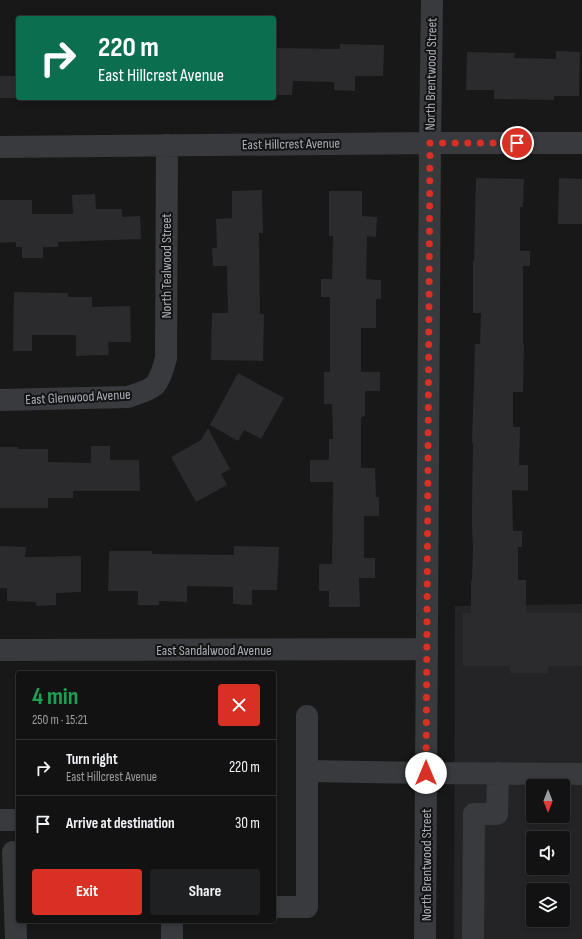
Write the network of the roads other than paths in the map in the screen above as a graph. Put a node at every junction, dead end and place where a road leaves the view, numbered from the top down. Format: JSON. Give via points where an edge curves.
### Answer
{"nodes":[{"id":1,"x":432,"y":0,"type":"edge"},
{"id":2,"x":430,"y":143,"type":"junction"},
{"id":3,"x":582,"y":143,"type":"edge"},
{"id":4,"x":167,"y":145,"type":"junction"},
{"id":5,"x":0,"y":147,"type":"edge"},
{"id":6,"x":155,"y":385,"type":"joint"},
{"id":7,"x":0,"y":400,"type":"edge"},
{"id":8,"x":427,"y":649,"type":"junction"},
{"id":9,"x":0,"y":650,"type":"edge"},
{"id":10,"x":308,"y":716,"type":"dead end"},
{"id":11,"x":308,"y":771,"type":"junction"},
{"id":12,"x":426,"y":773,"type":"junction"},
{"id":13,"x":498,"y":773,"type":"junction"},
{"id":14,"x":582,"y":774,"type":"edge"},
{"id":15,"x":13,"y":852,"type":"dead end"},
{"id":16,"x":16,"y":896,"type":"edge"},
{"id":17,"x":276,"y":907,"type":"edge"},
{"id":18,"x":17,"y":923,"type":"edge"},
{"id":19,"x":172,"y":923,"type":"edge"},
{"id":20,"x":16,"y":939,"type":"edge"},
{"id":21,"x":172,"y":939,"type":"edge"},
{"id":22,"x":425,"y":939,"type":"edge"},
{"id":23,"x":473,"y":939,"type":"edge"}],
"edges":[{"from":1,"to":2,"type":"street","name":"North Brentwood Street"},
{"from":2,"to":3,"type":"street","name":"East Hillcrest Avenue"},
{"from":2,"to":4,"type":"street","name":"East Hillcrest Avenue"},
{"from":2,"to":8,"type":"street","name":"North Brentwood Street"},
{"from":4,"to":5,"type":"street","name":"East Hillcrest Avenue"},
{"from":4,"to":6,"type":"street","name":"North Tealwood Street","via":[[166,358]]},
{"from":6,"to":7,"type":"street","name":"East Glenwood Avenue","via":[[142,393],[128,397]]},
{"from":8,"to":9,"type":"street","name":"East Sandalwood Avenue"},
{"from":8,"to":12,"type":"street","name":"North Brentwood Street"},
{"from":10,"to":11,"type":"street"},
{"from":11,"to":12,"type":"street"},
{"from":11,"to":17,"type":"street","via":[[308,907]]},
{"from":12,"to":13,"type":"street"},
{"from":12,"to":22,"type":"street","name":"North Brentwood Street"},
{"from":13,"to":14,"type":"street"},
{"from":13,"to":23,"type":"street","via":[[497,814],[474,814]]},
{"from":15,"to":16,"type":"street"},
{"from":18,"to":20,"type":"street"},
{"from":19,"to":21,"type":"street"}]}
